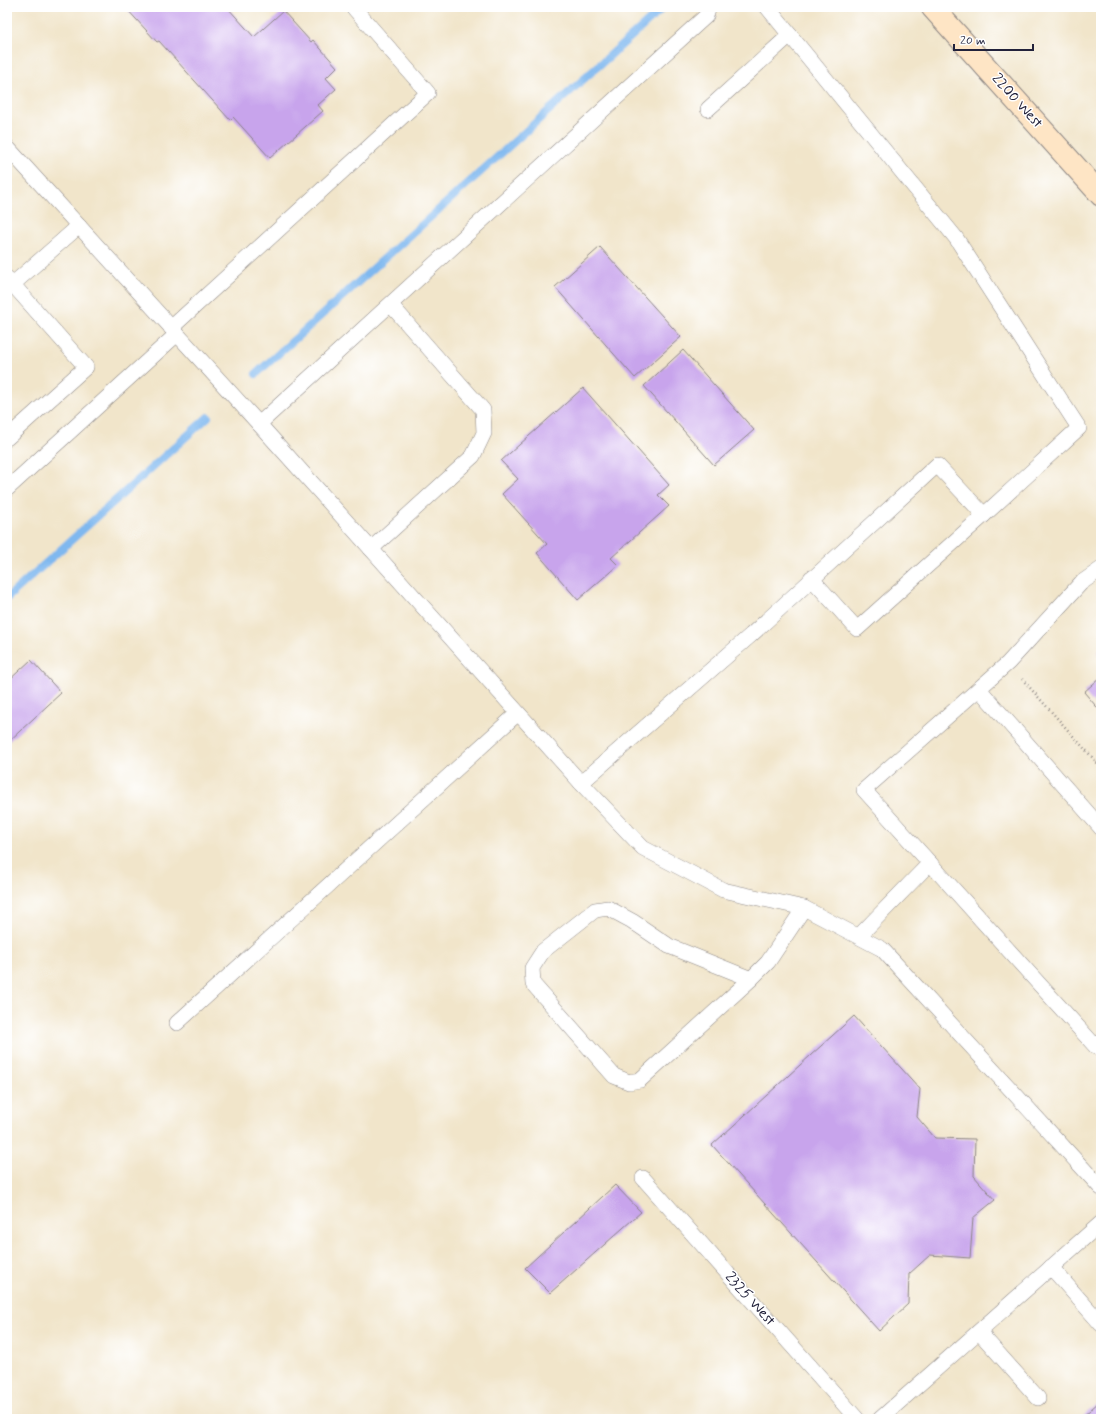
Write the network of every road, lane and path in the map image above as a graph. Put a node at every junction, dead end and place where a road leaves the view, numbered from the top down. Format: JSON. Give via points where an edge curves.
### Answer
{"nodes":[{"id":1,"x":353,"y":7,"type":"edge"},
{"id":2,"x":709,"y":7,"type":"edge"},
{"id":3,"x":767,"y":7,"type":"edge"},
{"id":4,"x":932,"y":7,"type":"edge"},
{"id":5,"x":790,"y":35,"type":"junction"},
{"id":6,"x":708,"y":109,"type":"dead end"},
{"id":7,"x":7,"y":148,"type":"edge"},
{"id":8,"x":1101,"y":195,"type":"edge"},
{"id":9,"x":79,"y":226,"type":"junction"},
{"id":10,"x":10,"y":281,"type":"edge"},
{"id":11,"x":391,"y":304,"type":"junction"},
{"id":12,"x":174,"y":331,"type":"junction"},
{"id":13,"x":259,"y":424,"type":"junction"},
{"id":14,"x":7,"y":438,"type":"edge"},
{"id":15,"x":7,"y":489,"type":"edge"},
{"id":16,"x":984,"y":515,"type":"junction"},
{"id":17,"x":371,"y":549,"type":"junction"},
{"id":18,"x":1101,"y":569,"type":"edge"},
{"id":19,"x":811,"y":578,"type":"junction"},
{"id":20,"x":1019,"y":675,"type":"dead end"},
{"id":21,"x":979,"y":689,"type":"junction"},
{"id":22,"x":518,"y":713,"type":"junction"},
{"id":23,"x":1101,"y":767,"type":"edge"},
{"id":24,"x":581,"y":783,"type":"junction"},
{"id":25,"x":1101,"y":828,"type":"edge"},
{"id":26,"x":930,"y":863,"type":"junction"},
{"id":27,"x":804,"y":908,"type":"junction"},
{"id":28,"x":859,"y":936,"type":"junction"},
{"id":29,"x":751,"y":979,"type":"junction"},
{"id":30,"x":177,"y":1023,"type":"dead end"},
{"id":31,"x":1101,"y":1042,"type":"edge"},
{"id":32,"x":643,"y":1178,"type":"dead end"},
{"id":33,"x":1101,"y":1188,"type":"edge"},
{"id":34,"x":1101,"y":1223,"type":"edge"},
{"id":35,"x":1051,"y":1268,"type":"junction"},
{"id":36,"x":1101,"y":1324,"type":"edge"},
{"id":37,"x":979,"y":1332,"type":"junction"},
{"id":38,"x":1038,"y":1398,"type":"dead end"},
{"id":39,"x":857,"y":1419,"type":"edge"},
{"id":40,"x":880,"y":1419,"type":"edge"}],
"edges":[{"from":1,"to":12,"type":"lane","via":[[428,93]]},
{"from":2,"to":11,"type":"lane","via":[[706,16]]},
{"from":3,"to":5,"type":"lane"},
{"from":4,"to":8,"type":"street","name":"2200 West"},
{"from":5,"to":6,"type":"lane"},
{"from":5,"to":16,"type":"lane","via":[[956,238],[1079,428]]},
{"from":7,"to":9,"type":"lane"},
{"from":9,"to":10,"type":"lane"},
{"from":9,"to":12,"type":"lane"},
{"from":10,"to":14,"type":"lane","via":[[86,367]]},
{"from":11,"to":13,"type":"lane"},
{"from":11,"to":17,"type":"lane","via":[[483,410],[484,432],[473,456]]},
{"from":12,"to":13,"type":"lane"},
{"from":12,"to":15,"type":"lane"},
{"from":13,"to":17,"type":"lane"},
{"from":16,"to":19,"type":"lane","via":[[937,465]]},
{"from":16,"to":19,"type":"lane","via":[[857,628]]},
{"from":17,"to":22,"type":"lane"},
{"from":18,"to":21,"type":"lane","via":[[1081,583],[1013,658]]},
{"from":19,"to":24,"type":"lane"},
{"from":20,"to":23,"type":"path"},
{"from":21,"to":25,"type":"lane"},
{"from":21,"to":26,"type":"lane","via":[[864,790]]},
{"from":22,"to":24,"type":"lane"},
{"from":22,"to":30,"type":"lane"},
{"from":24,"to":27,"type":"lane","via":[[643,848],[723,890]]},
{"from":26,"to":28,"type":"lane"},
{"from":26,"to":31,"type":"lane","via":[[1096,1047]]},
{"from":27,"to":28,"type":"lane"},
{"from":27,"to":29,"type":"lane","via":[[768,962]]},
{"from":28,"to":33,"type":"lane","via":[[882,949]]},
{"from":29,"to":29,"type":"lane","via":[[640,1080],[629,1082],[614,1076],[533,984],[532,968],[543,951],[589,914],[595,910],[608,908],[669,946]]},
{"from":32,"to":39,"type":"lane","name":"2325 West"},
{"from":34,"to":35,"type":"lane"},
{"from":35,"to":36,"type":"lane"},
{"from":35,"to":37,"type":"lane"},
{"from":37,"to":38,"type":"lane"},
{"from":37,"to":40,"type":"lane"}]}
